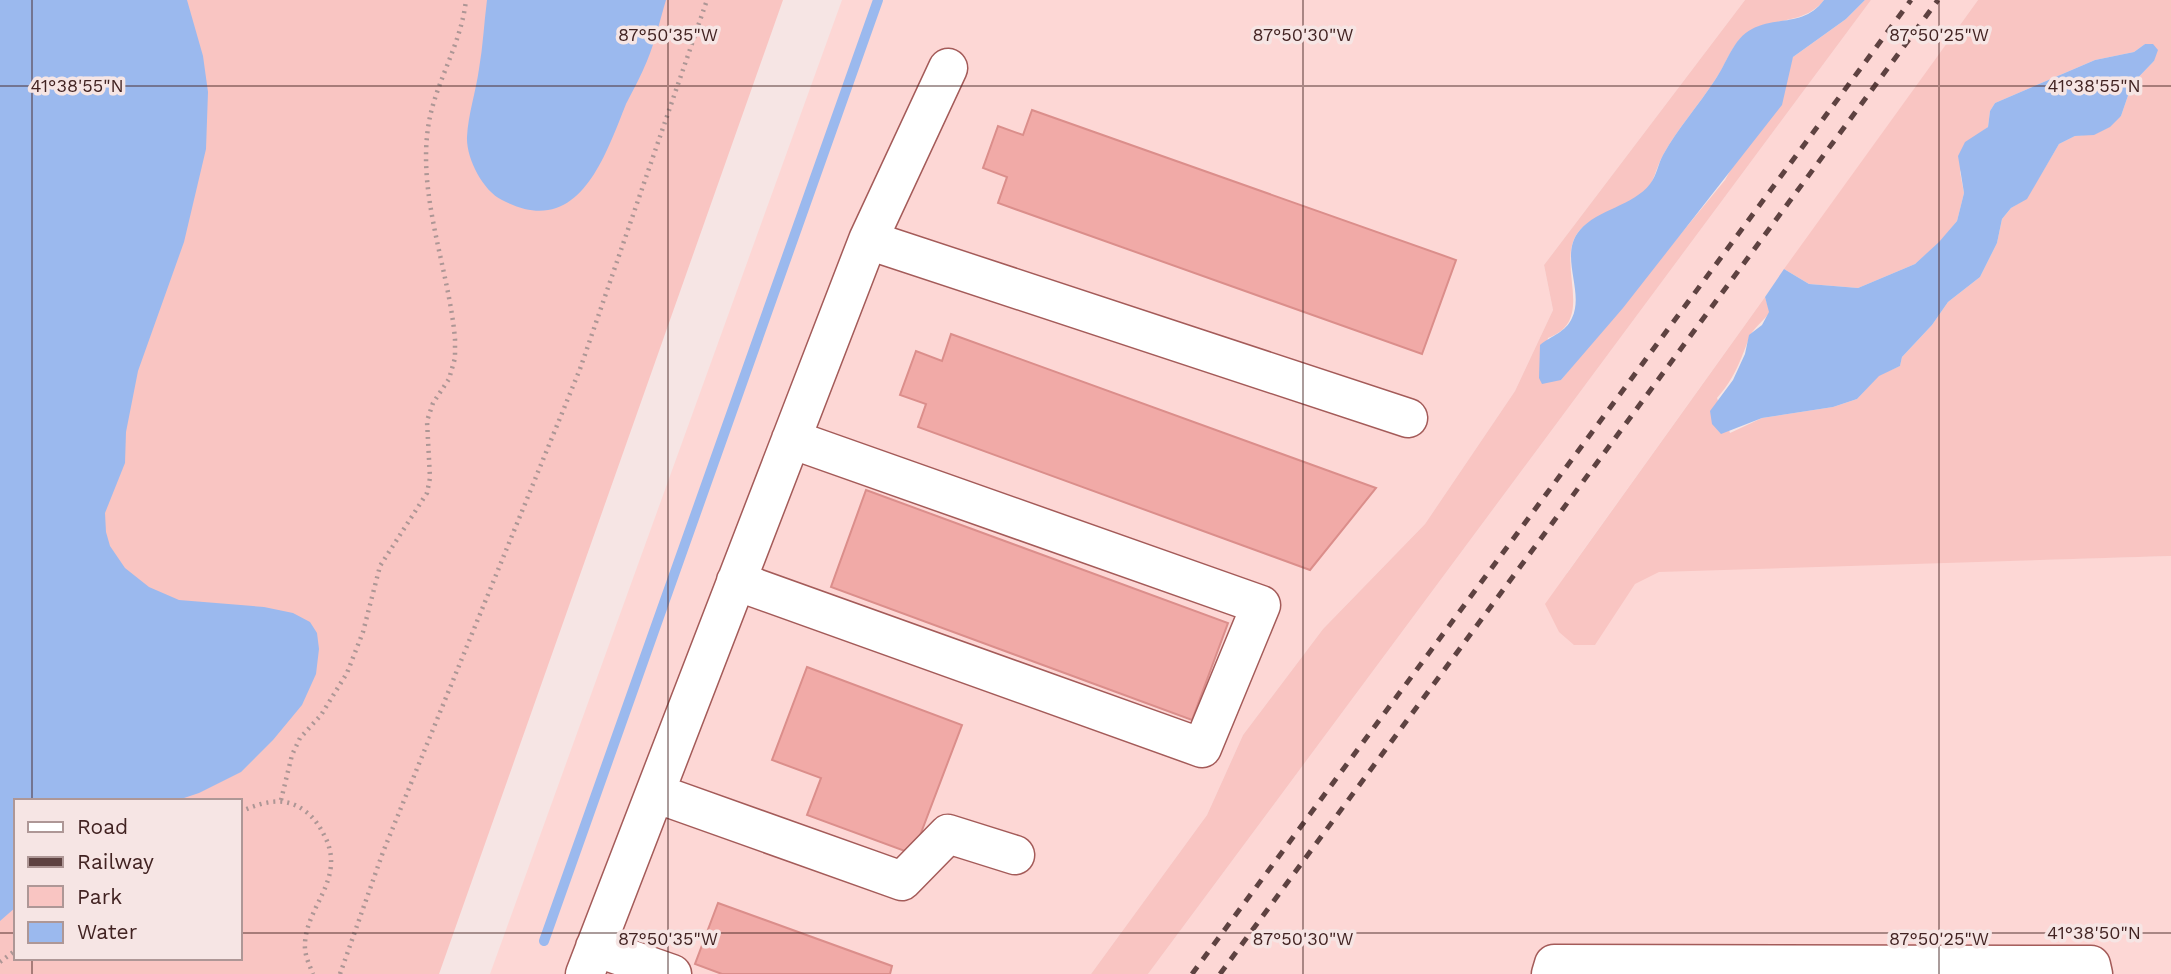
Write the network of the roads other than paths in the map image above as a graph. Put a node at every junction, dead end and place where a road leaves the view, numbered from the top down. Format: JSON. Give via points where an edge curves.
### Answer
{"nodes":[{"id":1,"x":948,"y":68,"type":"dead end"},
{"id":2,"x":868,"y":240,"type":"junction"},
{"id":3,"x":1408,"y":418,"type":"dead end"},
{"id":4,"x":791,"y":439,"type":"junction"},
{"id":5,"x":736,"y":581,"type":"junction"},
{"id":6,"x":654,"y":793,"type":"junction"},
{"id":7,"x":1015,"y":855,"type":"dead end"},
{"id":8,"x":590,"y":961,"type":"edge"},
{"id":9,"x":672,"y":974,"type":"edge"},
{"id":10,"x":1551,"y":974,"type":"edge"},
{"id":11,"x":2093,"y":974,"type":"edge"}],
"edges":[{"from":1,"to":2,"type":"lane"},
{"from":2,"to":3,"type":"lane"},
{"from":2,"to":4,"type":"lane"},
{"from":4,"to":5,"type":"lane"},
{"from":4,"to":5,"type":"lane","via":[[1261,606],[1202,748]]},
{"from":5,"to":6,"type":"lane"},
{"from":6,"to":7,"type":"lane","via":[[902,881],[948,834]]},
{"from":6,"to":8,"type":"lane"},
{"from":8,"to":9,"type":"lane"},
{"from":10,"to":11,"type":"lane","via":[[1554,964],[2091,965]]}]}
